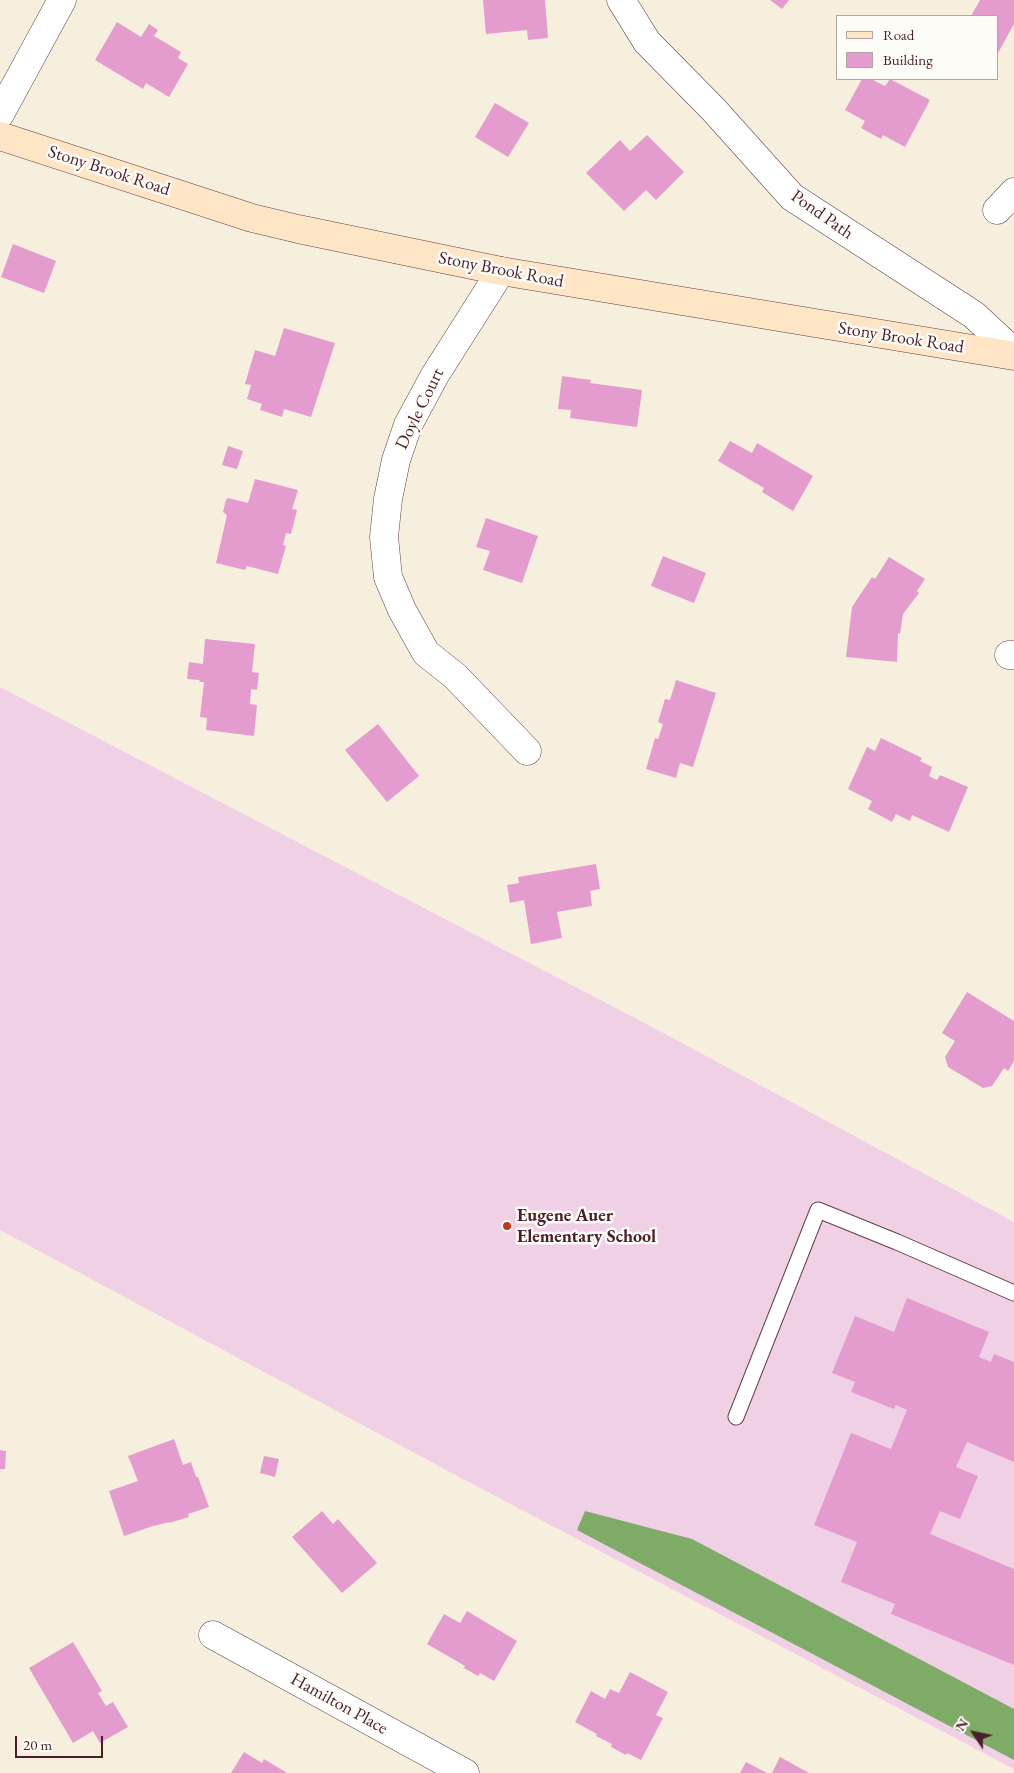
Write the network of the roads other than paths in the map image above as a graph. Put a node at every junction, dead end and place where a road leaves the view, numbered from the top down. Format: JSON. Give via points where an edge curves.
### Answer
{"nodes":[{"id":1,"x":62,"y":0,"type":"edge"},
{"id":2,"x":621,"y":0,"type":"edge"},
{"id":3,"x":0,"y":114,"type":"edge"},
{"id":4,"x":0,"y":136,"type":"edge"},
{"id":5,"x":501,"y":271,"type":"junction"},
{"id":6,"x":1014,"y":352,"type":"edge"},
{"id":7,"x":1014,"y":356,"type":"edge"},
{"id":8,"x":527,"y":752,"type":"dead end"},
{"id":9,"x":1014,"y":1293,"type":"edge"},
{"id":10,"x":736,"y":1417,"type":"dead end"},
{"id":11,"x":213,"y":1635,"type":"dead end"},
{"id":12,"x":465,"y":1773,"type":"edge"}],
"edges":[{"from":1,"to":3,"type":"street"},
{"from":2,"to":6,"type":"street","name":"Pond Path","via":[[647,42],[792,197],[974,315]]},
{"from":4,"to":5,"type":"main road","name":"Stony Brook Road","via":[[252,218]]},
{"from":5,"to":7,"type":"main road","name":"Stony Brook Road"},
{"from":5,"to":8,"type":"street","name":"Doyle Court","via":[[435,375],[408,425],[396,460],[384,537],[388,577],[426,653],[455,676]]},
{"from":9,"to":10,"type":"lane","via":[[818,1210]]},
{"from":11,"to":12,"type":"street","name":"Hamilton Place"}]}
